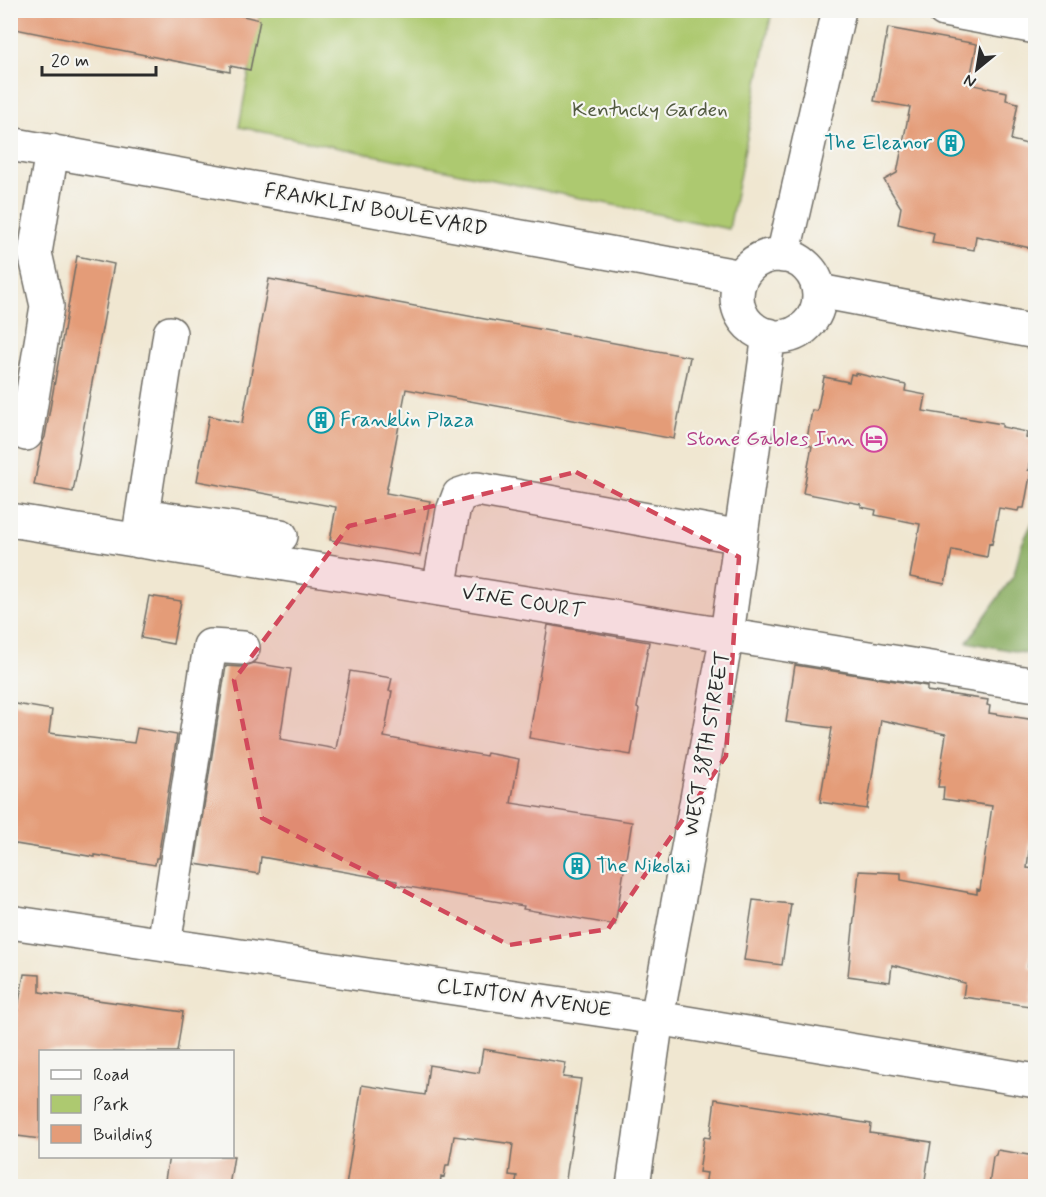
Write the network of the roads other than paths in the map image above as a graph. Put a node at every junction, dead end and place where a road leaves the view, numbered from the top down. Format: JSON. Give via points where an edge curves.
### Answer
{"nodes":[{"id":1,"x":839,"y":10,"type":"edge"},
{"id":2,"x":944,"y":10,"type":"edge"},
{"id":3,"x":1035,"y":27,"type":"edge"},
{"id":4,"x":10,"y":144,"type":"edge"},
{"id":5,"x":52,"y":152,"type":"junction"},
{"id":6,"x":783,"y":255,"type":"junction"},
{"id":7,"x":741,"y":278,"type":"junction"},
{"id":8,"x":819,"y":291,"type":"junction"},
{"id":9,"x":1035,"y":332,"type":"edge"},
{"id":10,"x":170,"y":333,"type":"dead end"},
{"id":11,"x":769,"y":335,"type":"junction"},
{"id":12,"x":26,"y":434,"type":"dead end"},
{"id":13,"x":10,"y":520,"type":"edge"},
{"id":14,"x":140,"y":528,"type":"junction"},
{"id":15,"x":281,"y":536,"type":"dead end"},
{"id":16,"x":741,"y":537,"type":"junction"},
{"id":17,"x":438,"y":589,"type":"junction"},
{"id":18,"x":727,"y":634,"type":"junction"},
{"id":19,"x":243,"y":648,"type":"dead end"},
{"id":20,"x":1035,"y":685,"type":"edge"},
{"id":21,"x":10,"y":922,"type":"edge"},
{"id":22,"x":164,"y":945,"type":"junction"},
{"id":23,"x":657,"y":1018,"type":"junction"},
{"id":24,"x":1035,"y":1081,"type":"edge"},
{"id":25,"x":633,"y":1186,"type":"edge"}],
"edges":[{"from":1,"to":6,"type":"street"},
{"from":2,"to":3,"type":"street"},
{"from":4,"to":5,"type":"street","name":"FRANKLIN BOULEVARD"},
{"from":5,"to":7,"type":"street","name":"FRANKLIN BOULEVARD"},
{"from":5,"to":12,"type":"street","via":[[35,253],[47,306]]},
{"from":6,"to":7,"type":"street","via":[[762,258]]},
{"from":6,"to":8,"type":"street","via":[[808,268]]},
{"from":7,"to":11,"type":"street","via":[[737,289],[743,316],[752,328]]},
{"from":8,"to":9,"type":"street"},
{"from":8,"to":11,"type":"street","via":[[814,316],[805,327],[793,334]]},
{"from":10,"to":14,"type":"street"},
{"from":11,"to":16,"type":"street","name":"WEST 38TH STREET"},
{"from":13,"to":14,"type":"street","name":"VINE COURT"},
{"from":14,"to":15,"type":"street"},
{"from":14,"to":17,"type":"street","name":"VINE COURT"},
{"from":16,"to":17,"type":"street","via":[[477,489],[459,495]]},
{"from":16,"to":18,"type":"street","name":"WEST 38TH STREET"},
{"from":17,"to":18,"type":"street","name":"VINE COURT"},
{"from":18,"to":20,"type":"street","name":"VINE COURT"},
{"from":18,"to":23,"type":"street","name":"WEST 38TH STREET"},
{"from":19,"to":22,"type":"street","via":[[210,646]]},
{"from":21,"to":22,"type":"street","name":"CLINTON AVENUE"},
{"from":22,"to":23,"type":"street","name":"CLINTON AVENUE"},
{"from":23,"to":24,"type":"street","name":"CLINTON AVENUE"},
{"from":23,"to":25,"type":"street","name":"WEST 38TH STREET"}]}
